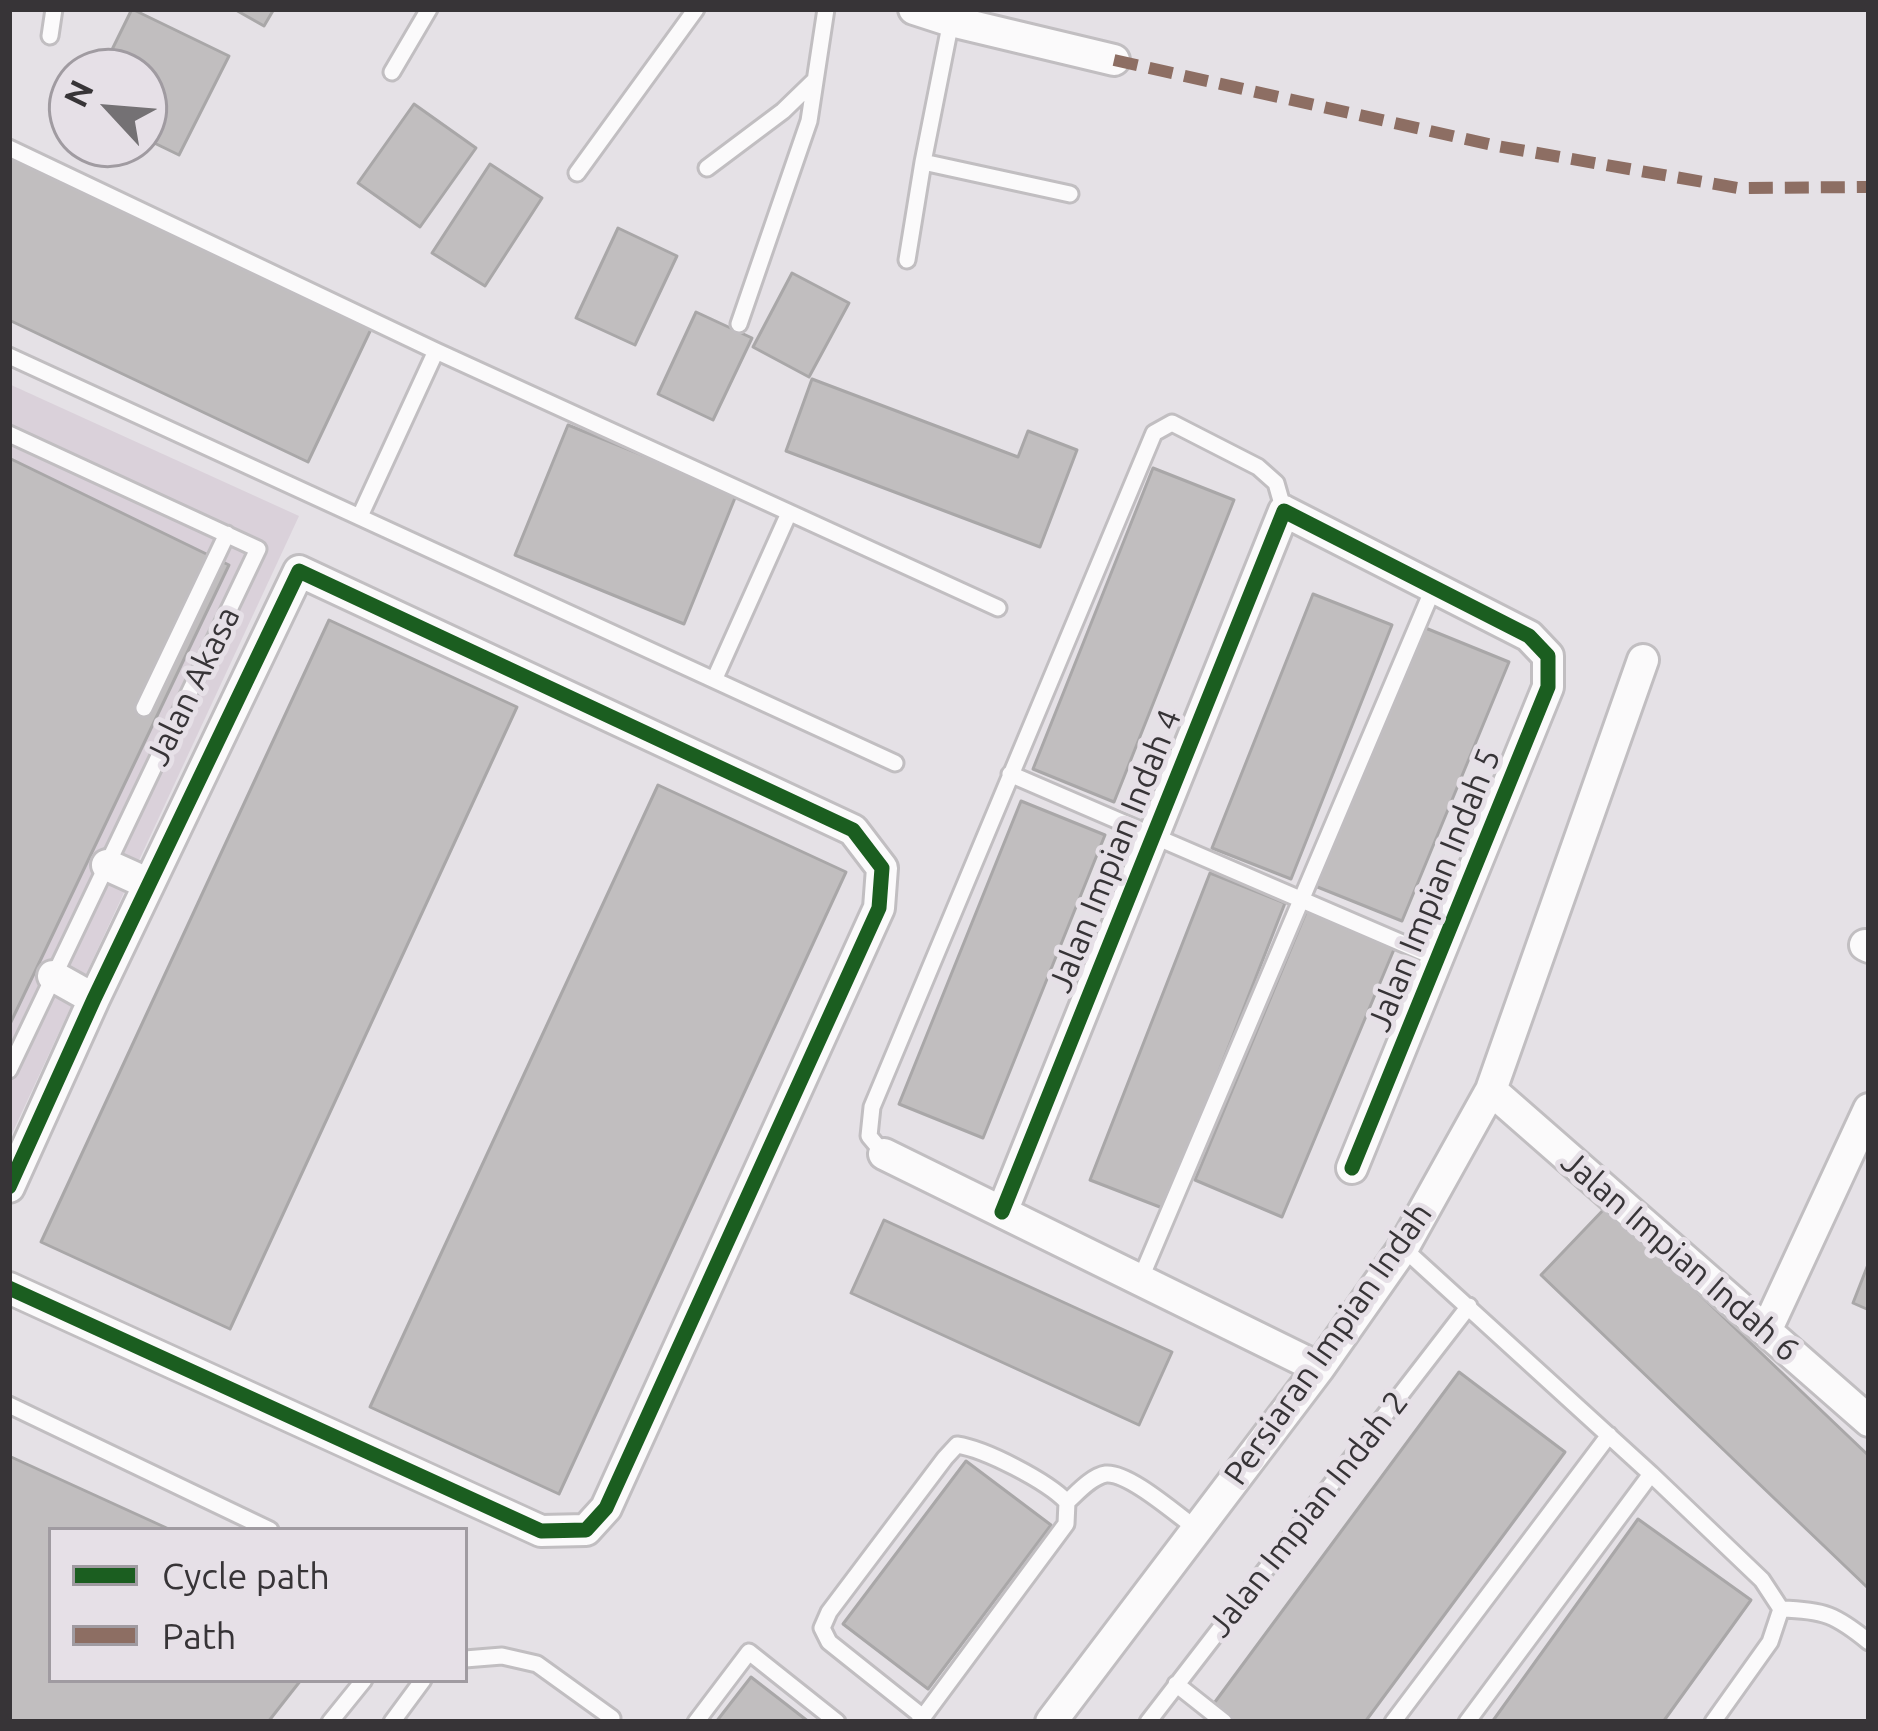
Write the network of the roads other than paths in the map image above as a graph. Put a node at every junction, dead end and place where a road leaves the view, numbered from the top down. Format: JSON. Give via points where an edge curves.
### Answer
{"nodes":[{"id":1,"x":54,"y":9,"type":"edge"},
{"id":2,"x":429,"y":9,"type":"edge"},
{"id":3,"x":696,"y":9,"type":"edge"},
{"id":4,"x":826,"y":9,"type":"edge"},
{"id":5,"x":914,"y":9,"type":"edge"},
{"id":6,"x":951,"y":21,"type":"junction"},
{"id":7,"x":50,"y":36,"type":"dead end"},
{"id":8,"x":1114,"y":60,"type":"dead end"},
{"id":9,"x":392,"y":72,"type":"dead end"},
{"id":10,"x":815,"y":80,"type":"junction"},
{"id":11,"x":9,"y":148,"type":"edge"},
{"id":12,"x":923,"y":162,"type":"junction"},
{"id":13,"x":707,"y":167,"type":"dead end"},
{"id":14,"x":577,"y":173,"type":"dead end"},
{"id":15,"x":1070,"y":194,"type":"dead end"},
{"id":16,"x":908,"y":260,"type":"dead end"},
{"id":17,"x":739,"y":324,"type":"dead end"},
{"id":18,"x":436,"y":351,"type":"junction"},
{"id":19,"x":9,"y":356,"type":"edge"},
{"id":20,"x":9,"y":434,"type":"edge"},
{"id":21,"x":1283,"y":511,"type":"junction"},
{"id":22,"x":789,"y":513,"type":"junction"},
{"id":23,"x":360,"y":516,"type":"junction"},
{"id":24,"x":227,"y":534,"type":"junction"},
{"id":25,"x":1433,"y":589,"type":"junction"},
{"id":26,"x":998,"y":608,"type":"dead end"},
{"id":27,"x":1643,"y":660,"type":"dead end"},
{"id":28,"x":715,"y":678,"type":"junction"},
{"id":29,"x":144,"y":708,"type":"dead end"},
{"id":30,"x":895,"y":763,"type":"dead end"},
{"id":31,"x":1010,"y":774,"type":"junction"},
{"id":32,"x":1153,"y":836,"type":"junction"},
{"id":33,"x":107,"y":865,"type":"junction"},
{"id":34,"x":149,"y":884,"type":"junction"},
{"id":35,"x":1301,"y":899,"type":"junction"},
{"id":36,"x":1439,"y":959,"type":"junction"},
{"id":37,"x":53,"y":976,"type":"junction"},
{"id":38,"x":94,"y":999,"type":"junction"},
{"id":39,"x":9,"y":1070,"type":"edge"},
{"id":40,"x":1490,"y":1090,"type":"junction"},
{"id":41,"x":1869,"y":1108,"type":"edge"},
{"id":42,"x":884,"y":1154,"type":"joint"},
{"id":43,"x":1352,"y":1168,"type":"dead end"},
{"id":44,"x":9,"y":1187,"type":"edge"},
{"id":45,"x":1002,"y":1212,"type":"junction"},
{"id":46,"x":1403,"y":1248,"type":"junction"},
{"id":47,"x":1140,"y":1280,"type":"junction"},
{"id":48,"x":9,"y":1288,"type":"edge"},
{"id":49,"x":1469,"y":1306,"type":"junction"},
{"id":50,"x":1766,"y":1331,"type":"junction"},
{"id":51,"x":1318,"y":1368,"type":"junction"},
{"id":52,"x":9,"y":1405,"type":"edge"},
{"id":53,"x":1869,"y":1421,"type":"edge"},
{"id":54,"x":1609,"y":1435,"type":"junction"},
{"id":55,"x":1651,"y":1474,"type":"junction"},
{"id":56,"x":1067,"y":1502,"type":"junction"},
{"id":57,"x":265,"y":1527,"type":"edge"},
{"id":58,"x":1197,"y":1529,"type":"junction"},
{"id":59,"x":1781,"y":1609,"type":"junction"},
{"id":60,"x":1869,"y":1642,"type":"edge"},
{"id":61,"x":468,"y":1659,"type":"edge"},
{"id":62,"x":362,"y":1683,"type":"edge"},
{"id":63,"x":421,"y":1683,"type":"edge"},
{"id":64,"x":1176,"y":1684,"type":"junction"},
{"id":65,"x":921,"y":1719,"type":"edge"},
{"id":66,"x":330,"y":1722,"type":"edge"},
{"id":67,"x":392,"y":1722,"type":"edge"},
{"id":68,"x":610,"y":1722,"type":"edge"},
{"id":69,"x":696,"y":1722,"type":"edge"},
{"id":70,"x":837,"y":1722,"type":"edge"},
{"id":71,"x":1051,"y":1722,"type":"edge"},
{"id":72,"x":1148,"y":1722,"type":"edge"},
{"id":73,"x":1224,"y":1722,"type":"edge"},
{"id":74,"x":1393,"y":1722,"type":"edge"},
{"id":75,"x":1467,"y":1722,"type":"edge"},
{"id":76,"x":1713,"y":1722,"type":"edge"}],
"edges":[{"from":1,"to":7,"type":"lane"},
{"from":2,"to":9,"type":"lane"},
{"from":3,"to":14,"type":"lane"},
{"from":4,"to":10,"type":"lane"},
{"from":5,"to":6,"type":"street"},
{"from":6,"to":8,"type":"street"},
{"from":6,"to":12,"type":"lane"},
{"from":10,"to":13,"type":"lane"},
{"from":10,"to":17,"type":"lane","via":[[809,122]]},
{"from":11,"to":18,"type":"lane"},
{"from":12,"to":15,"type":"lane"},
{"from":12,"to":16,"type":"lane"},
{"from":18,"to":22,"type":"lane"},
{"from":18,"to":23,"type":"lane"},
{"from":19,"to":23,"type":"lane"},
{"from":20,"to":24,"type":"lane"},
{"from":21,"to":25,"type":"street"},
{"from":21,"to":31,"type":"lane","via":[[1276,483],[1258,466],[1172,423],[1154,433]]},
{"from":21,"to":32,"type":"street","name":"Jalan Impian Indah 4"},
{"from":22,"to":26,"type":"lane"},
{"from":22,"to":28,"type":"lane"},
{"from":23,"to":28,"type":"lane"},
{"from":24,"to":29,"type":"lane"},
{"from":24,"to":33,"type":"lane","name":"Jalan Akasa","via":[[258,549]]},
{"from":25,"to":35,"type":"lane"},
{"from":25,"to":36,"type":"street","name":"Jalan Impian Indah 5","via":[[1529,636],[1548,656],[1548,687]]},
{"from":27,"to":40,"type":"street","name":"Persiaran Impian Indah"},
{"from":28,"to":30,"type":"lane"},
{"from":31,"to":32,"type":"lane"},
{"from":31,"to":42,"type":"lane","via":[[872,1107],[868,1136]]},
{"from":32,"to":35,"type":"lane"},
{"from":32,"to":45,"type":"street","name":"Jalan Impian Indah 4"},
{"from":33,"to":34,"type":"street"},
{"from":33,"to":37,"type":"lane","name":"Jalan Akasa"},
{"from":34,"to":38,"type":"street"},
{"from":34,"to":48,"type":"street","via":[[299,571],[853,830],[882,868],[879,908],[606,1508],[586,1530],[541,1531]]},
{"from":35,"to":36,"type":"lane"},
{"from":35,"to":47,"type":"lane"},
{"from":36,"to":43,"type":"street","name":"Jalan Impian Indah 5"},
{"from":37,"to":38,"type":"street"},
{"from":37,"to":39,"type":"lane","name":"Jalan Akasa"},
{"from":38,"to":44,"type":"street"},
{"from":40,"to":46,"type":"street","name":"Persiaran Impian Indah"},
{"from":40,"to":50,"type":"street","name":"Jalan Impian Indah 6"},
{"from":41,"to":50,"type":"street"},
{"from":42,"to":45,"type":"street"},
{"from":45,"to":47,"type":"street"},
{"from":46,"to":49,"type":"lane"},
{"from":46,"to":51,"type":"street","name":"Persiaran Impian Indah"},
{"from":47,"to":51,"type":"street"},
{"from":49,"to":54,"type":"lane"},
{"from":49,"to":64,"type":"lane","name":"Jalan Impian Indah 2"},
{"from":50,"to":53,"type":"street","name":"Jalan Impian Indah 6"},
{"from":51,"to":58,"type":"street","name":"Persiaran Impian Indah"},
{"from":52,"to":57,"type":"lane"},
{"from":54,"to":55,"type":"lane"},
{"from":54,"to":74,"type":"lane"},
{"from":55,"to":59,"type":"lane","via":[[1762,1580]]},
{"from":55,"to":75,"type":"lane"},
{"from":56,"to":58,"type":"lane","via":[[1109,1473]]},
{"from":56,"to":65,"type":"lane","via":[[1066,1523]]},
{"from":56,"to":65,"type":"lane","via":[[974,1447],[957,1445],[829,1612],[822,1628],[829,1642]]},
{"from":58,"to":71,"type":"street","name":"Persiaran Impian Indah"},
{"from":59,"to":60,"type":"lane","via":[[1817,1610]]},
{"from":59,"to":76,"type":"lane","via":[[1770,1642]]},
{"from":61,"to":68,"type":"lane","via":[[537,1664]]},
{"from":62,"to":66,"type":"lane"},
{"from":63,"to":67,"type":"lane"},
{"from":64,"to":72,"type":"lane","name":"Jalan Impian Indah 2"},
{"from":64,"to":73,"type":"lane"},
{"from":69,"to":70,"type":"lane","via":[[749,1652]]}]}
